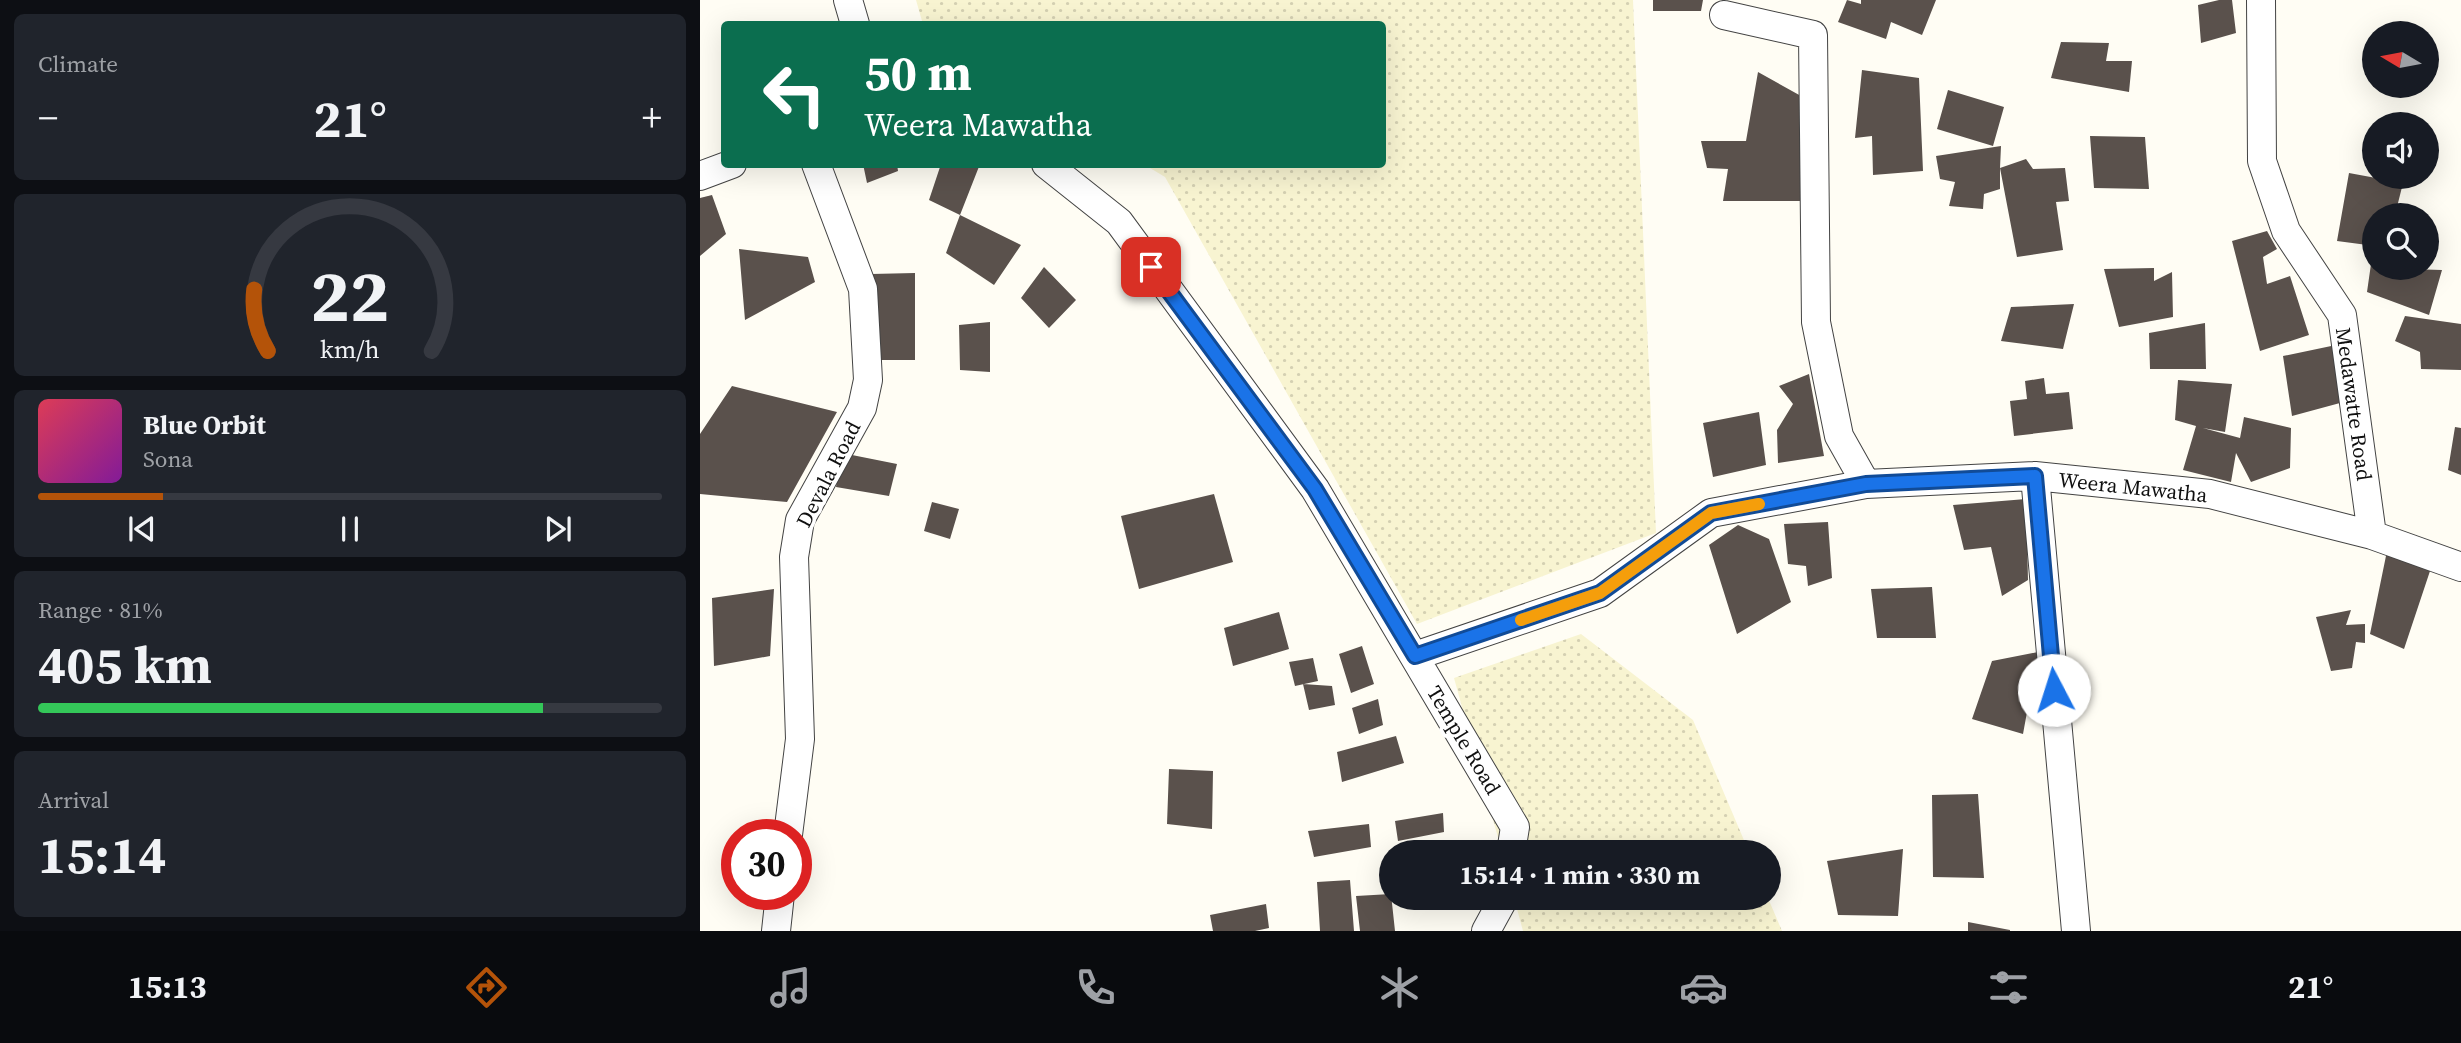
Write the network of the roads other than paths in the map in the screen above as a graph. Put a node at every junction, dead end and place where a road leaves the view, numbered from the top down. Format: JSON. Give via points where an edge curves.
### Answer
{"nodes":[{"id":1,"x":848,"y":0,"type":"edge"},
{"id":2,"x":2262,"y":0,"type":"edge"},
{"id":3,"x":1724,"y":15,"type":"dead end"},
{"id":4,"x":854,"y":21,"type":"edge"},
{"id":5,"x":721,"y":168,"type":"edge"},
{"id":6,"x":818,"y":168,"type":"edge"},
{"id":7,"x":1051,"y":168,"type":"edge"},
{"id":8,"x":700,"y":176,"type":"edge"},
{"id":9,"x":2035,"y":476,"type":"junction"},
{"id":10,"x":1866,"y":484,"type":"junction"},
{"id":11,"x":2372,"y":535,"type":"junction"},
{"id":12,"x":2461,"y":567,"type":"edge"},
{"id":13,"x":1415,"y":656,"type":"junction"},
{"id":14,"x":790,"y":819,"type":"edge"},
{"id":15,"x":1513,"y":840,"type":"edge"},
{"id":16,"x":778,"y":910,"type":"edge"},
{"id":17,"x":1497,"y":910,"type":"edge"},
{"id":18,"x":776,"y":931,"type":"edge"},
{"id":19,"x":1486,"y":931,"type":"edge"},
{"id":20,"x":2076,"y":931,"type":"edge"}],
"edges":[{"from":1,"to":4,"type":"street"},
{"from":2,"to":11,"type":"street","name":"Medawatte Road","via":[[2262,161],[2287,232],[2342,315]]},
{"from":3,"to":10,"type":"street","via":[[1813,35],[1816,322],[1839,436]]},
{"from":5,"to":8,"type":"street"},
{"from":6,"to":14,"type":"street","name":"Devala Road","via":[[863,289],[867,380],[862,408],[800,520],[794,557],[800,739]]},
{"from":7,"to":13,"type":"street","name":"Temple Road","via":[[1119,222],[1315,489]]},
{"from":9,"to":10,"type":"street","name":"Weera Mawatha"},
{"from":9,"to":11,"type":"street","name":"Weera Mawatha","via":[[2210,494]]},
{"from":9,"to":20,"type":"street"},
{"from":10,"to":13,"type":"street","name":"Weera Mawatha","via":[[1711,513],[1600,593]]},
{"from":11,"to":12,"type":"street","name":"Weera Mawatha"},
{"from":13,"to":15,"type":"street","name":"Temple Road","via":[[1515,827]]},
{"from":16,"to":18,"type":"street"},
{"from":17,"to":19,"type":"street"}]}
